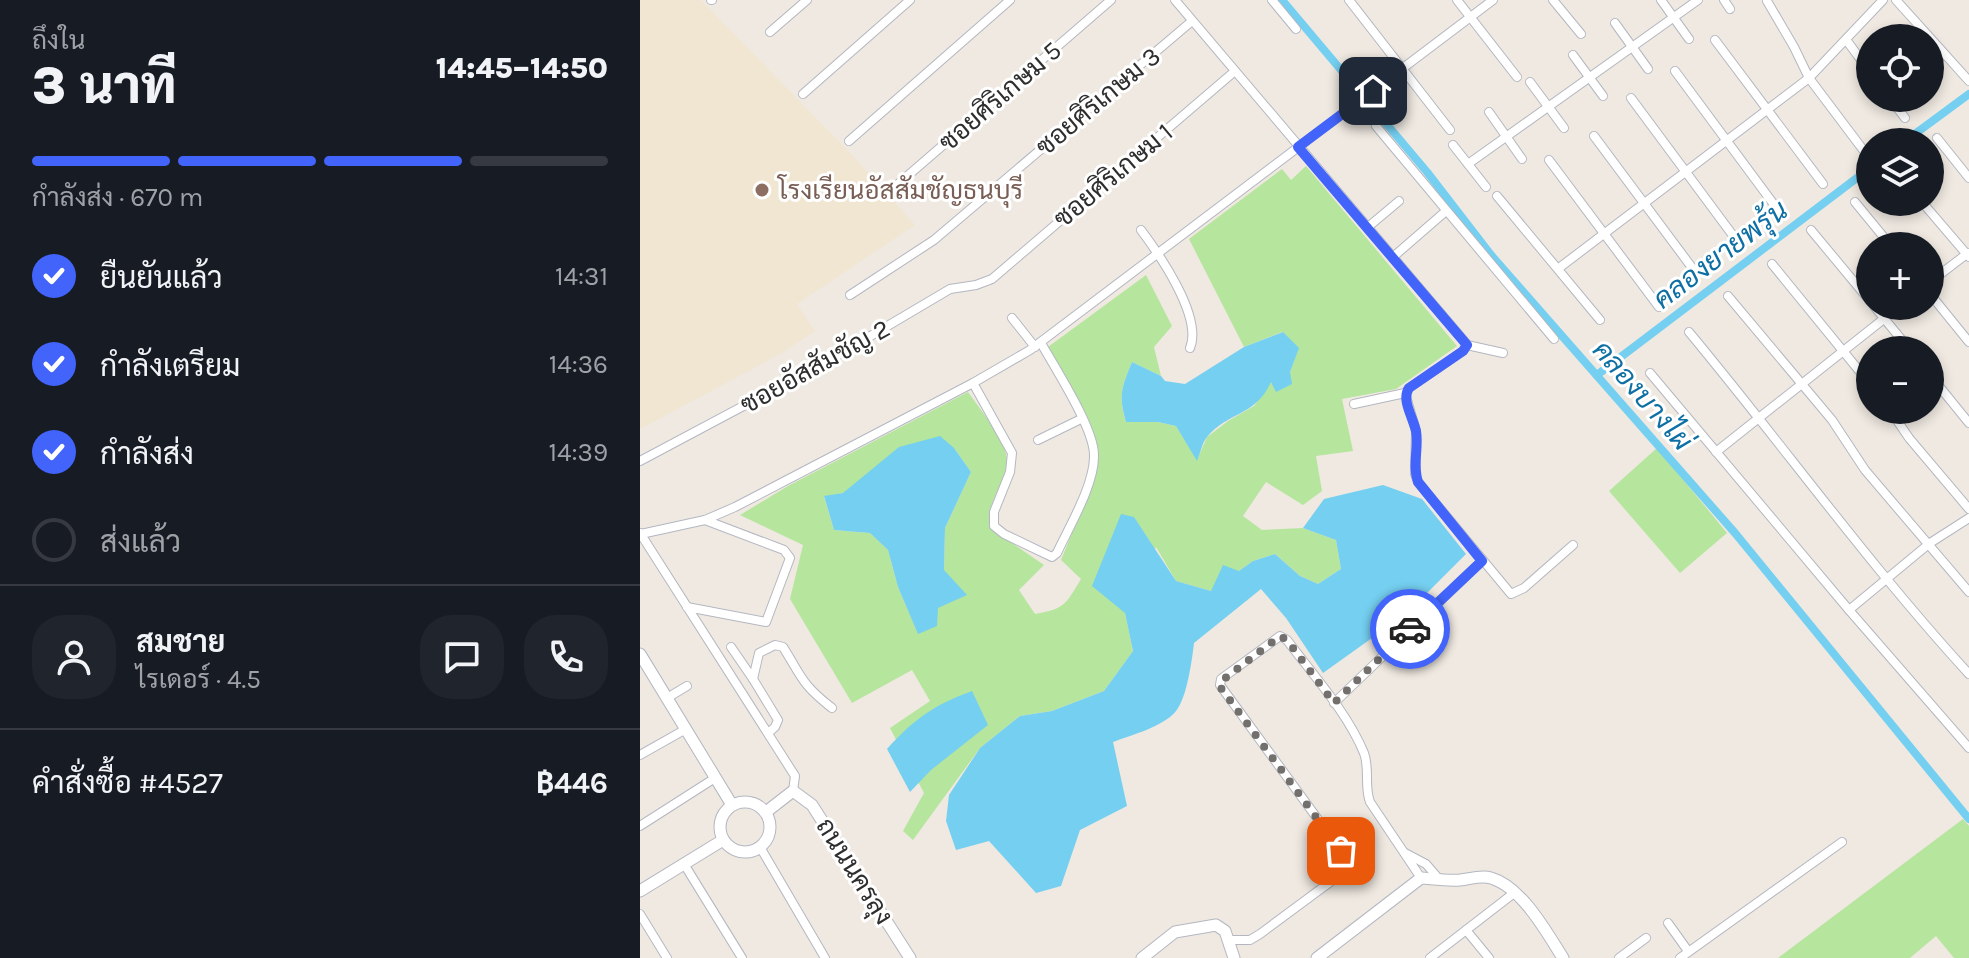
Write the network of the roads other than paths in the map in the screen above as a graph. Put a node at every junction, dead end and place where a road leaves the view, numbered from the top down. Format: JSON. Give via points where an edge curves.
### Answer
{"nodes":[{"id":1,"x":807,"y":0,"type":"edge"},
{"id":2,"x":910,"y":0,"type":"edge"},
{"id":3,"x":1010,"y":0,"type":"edge"},
{"id":4,"x":1111,"y":0,"type":"edge"},
{"id":5,"x":1175,"y":0,"type":"edge"},
{"id":6,"x":1272,"y":0,"type":"edge"},
{"id":7,"x":1349,"y":0,"type":"edge"},
{"id":8,"x":1457,"y":0,"type":"edge"},
{"id":9,"x":1493,"y":0,"type":"edge"},
{"id":10,"x":1553,"y":0,"type":"edge"},
{"id":11,"x":1661,"y":0,"type":"edge"},
{"id":12,"x":1698,"y":0,"type":"edge"},
{"id":13,"x":1724,"y":0,"type":"edge"},
{"id":14,"x":1883,"y":0,"type":"edge"},
{"id":15,"x":1896,"y":0,"type":"edge"},
{"id":16,"x":1767,"y":1,"type":"edge"},
{"id":17,"x":1730,"y":9,"type":"dead end"},
{"id":18,"x":1470,"y":17,"type":"junction"},
{"id":19,"x":1674,"y":17,"type":"junction"},
{"id":20,"x":1192,"y":21,"type":"junction"},
{"id":21,"x":1615,"y":23,"type":"dead end"},
{"id":22,"x":1296,"y":29,"type":"dead end"},
{"id":23,"x":770,"y":32,"type":"dead end"},
{"id":24,"x":1581,"y":34,"type":"dead end"},
{"id":25,"x":1689,"y":39,"type":"dead end"},
{"id":26,"x":1715,"y":40,"type":"dead end"},
{"id":27,"x":1847,"y":41,"type":"junction"},
{"id":28,"x":1632,"y":47,"type":"junction"},
{"id":29,"x":1856,"y":53,"type":"edge"},
{"id":30,"x":1573,"y":55,"type":"dead end"},
{"id":31,"x":1648,"y":69,"type":"dead end"},
{"id":32,"x":1401,"y":70,"type":"junction"},
{"id":33,"x":1235,"y":71,"type":"junction"},
{"id":34,"x":1675,"y":71,"type":"dead end"},
{"id":35,"x":1517,"y":77,"type":"dead end"},
{"id":36,"x":1590,"y":78,"type":"junction"},
{"id":37,"x":1809,"y":78,"type":"junction"},
{"id":38,"x":1968,"y":80,"type":"edge"},
{"id":39,"x":1530,"y":82,"type":"dead end"},
{"id":40,"x":803,"y":94,"type":"dead end"},
{"id":41,"x":1603,"y":96,"type":"dead end"},
{"id":42,"x":1631,"y":98,"type":"dead end"},
{"id":43,"x":1548,"y":106,"type":"junction"},
{"id":44,"x":1769,"y":111,"type":"junction"},
{"id":45,"x":1489,"y":112,"type":"dead end"},
{"id":46,"x":1900,"y":112,"type":"edge"},
{"id":47,"x":1905,"y":118,"type":"dead end"},
{"id":48,"x":1376,"y":126,"type":"dead end"},
{"id":49,"x":1564,"y":128,"type":"dead end"},
{"id":50,"x":1450,"y":130,"type":"dead end"},
{"id":51,"x":1506,"y":136,"type":"junction"},
{"id":52,"x":1594,"y":136,"type":"dead end"},
{"id":53,"x":1856,"y":140,"type":"edge"},
{"id":54,"x":849,"y":141,"type":"dead end"},
{"id":55,"x":1728,"y":142,"type":"junction"},
{"id":56,"x":1453,"y":145,"type":"dead end"},
{"id":57,"x":1298,"y":147,"type":"junction"},
{"id":58,"x":1944,"y":147,"type":"edge"},
{"id":59,"x":1522,"y":159,"type":"dead end"},
{"id":60,"x":1549,"y":160,"type":"dead end"},
{"id":61,"x":1468,"y":164,"type":"junction"},
{"id":62,"x":1687,"y":173,"type":"junction"},
{"id":63,"x":1969,"y":178,"type":"edge"},
{"id":64,"x":1823,"y":184,"type":"dead end"},
{"id":65,"x":1486,"y":187,"type":"dead end"},
{"id":66,"x":890,"y":191,"type":"dead end"},
{"id":67,"x":1497,"y":196,"type":"dead end"},
{"id":68,"x":1399,"y":201,"type":"dead end"},
{"id":69,"x":1855,"y":202,"type":"dead end"},
{"id":70,"x":1645,"y":204,"type":"junction"},
{"id":71,"x":1446,"y":211,"type":"junction"},
{"id":72,"x":1781,"y":214,"type":"dead end"},
{"id":73,"x":1934,"y":216,"type":"edge"},
{"id":74,"x":1368,"y":227,"type":"junction"},
{"id":75,"x":1141,"y":230,"type":"dead end"},
{"id":76,"x":1811,"y":230,"type":"dead end"},
{"id":77,"x":1880,"y":232,"type":"edge"},
{"id":78,"x":1605,"y":233,"type":"junction"},
{"id":79,"x":1740,"y":245,"type":"dead end"},
{"id":80,"x":1159,"y":254,"type":"junction"},
{"id":81,"x":1968,"y":255,"type":"edge"},
{"id":82,"x":1393,"y":257,"type":"junction"},
{"id":83,"x":1772,"y":264,"type":"dead end"},
{"id":84,"x":1559,"y":268,"type":"junction"},
{"id":85,"x":1944,"y":272,"type":"edge"},
{"id":86,"x":1696,"y":273,"type":"dead end"},
{"id":87,"x":992,"y":279,"type":"joint"},
{"id":88,"x":1856,"y":284,"type":"edge"},
{"id":89,"x":850,"y":295,"type":"dead end"},
{"id":90,"x":1728,"y":296,"type":"dead end"},
{"id":91,"x":1659,"y":307,"type":"dead end"},
{"id":92,"x":1944,"y":311,"type":"edge"},
{"id":93,"x":1012,"y":318,"type":"dead end"},
{"id":94,"x":1600,"y":320,"type":"dead end"},
{"id":95,"x":1882,"y":320,"type":"edge"},
{"id":96,"x":1887,"y":320,"type":"edge"},
{"id":97,"x":1689,"y":332,"type":"dead end"},
{"id":98,"x":1899,"y":336,"type":"edge"},
{"id":99,"x":1554,"y":339,"type":"dead end"},
{"id":100,"x":1969,"y":342,"type":"edge"},
{"id":101,"x":1038,"y":345,"type":"junction"},
{"id":102,"x":1467,"y":345,"type":"junction"},
{"id":103,"x":1190,"y":348,"type":"dead end"},
{"id":104,"x":1844,"y":350,"type":"junction"},
{"id":105,"x":1503,"y":353,"type":"dead end"},
{"id":106,"x":1856,"y":366,"type":"edge"},
{"id":107,"x":1650,"y":373,"type":"dead end"},
{"id":108,"x":973,"y":383,"type":"junction"},
{"id":109,"x":1802,"y":384,"type":"junction"},
{"id":110,"x":1944,"y":392,"type":"edge"},
{"id":111,"x":1405,"y":393,"type":"junction"},
{"id":112,"x":1354,"y":404,"type":"dead end"},
{"id":113,"x":1760,"y":417,"type":"junction"},
{"id":114,"x":1081,"y":419,"type":"junction"},
{"id":115,"x":1969,"y":423,"type":"edge"},
{"id":116,"x":1900,"y":424,"type":"edge"},
{"id":117,"x":1038,"y":440,"type":"dead end"},
{"id":118,"x":1716,"y":452,"type":"junction"},
{"id":119,"x":640,"y":461,"type":"edge"},
{"id":120,"x":1969,"y":509,"type":"edge"},
{"id":121,"x":1969,"y":518,"type":"edge"},
{"id":122,"x":705,"y":520,"type":"junction"},
{"id":123,"x":640,"y":534,"type":"edge"},
{"id":124,"x":1930,"y":543,"type":"junction"},
{"id":125,"x":1573,"y":545,"type":"dead end"},
{"id":126,"x":1482,"y":561,"type":"junction"},
{"id":127,"x":1888,"y":578,"type":"junction"},
{"id":128,"x":1969,"y":592,"type":"edge"},
{"id":129,"x":687,"y":607,"type":"junction"},
{"id":130,"x":1849,"y":610,"type":"junction"},
{"id":131,"x":731,"y":647,"type":"dead end"},
{"id":132,"x":640,"y":654,"type":"edge"},
{"id":133,"x":645,"y":673,"type":"edge"},
{"id":134,"x":1969,"y":674,"type":"edge"},
{"id":135,"x":753,"y":679,"type":"junction"},
{"id":136,"x":687,"y":686,"type":"dead end"},
{"id":137,"x":667,"y":698,"type":"junction"},
{"id":138,"x":1334,"y":703,"type":"junction"},
{"id":139,"x":832,"y":708,"type":"dead end"},
{"id":140,"x":686,"y":729,"type":"junction"},
{"id":141,"x":768,"y":733,"type":"junction"},
{"id":142,"x":1969,"y":748,"type":"edge"},
{"id":143,"x":640,"y":755,"type":"edge"},
{"id":144,"x":715,"y":778,"type":"junction"},
{"id":145,"x":793,"y":791,"type":"junction"},
{"id":146,"x":732,"y":805,"type":"junction"},
{"id":147,"x":766,"y":812,"type":"junction"},
{"id":148,"x":640,"y":826,"type":"edge"},
{"id":149,"x":723,"y":840,"type":"junction"},
{"id":150,"x":1842,"y":842,"type":"dead end"},
{"id":151,"x":760,"y":847,"type":"junction"},
{"id":152,"x":1404,"y":852,"type":"junction"},
{"id":153,"x":684,"y":864,"type":"junction"},
{"id":154,"x":1421,"y":878,"type":"junction"},
{"id":155,"x":1439,"y":879,"type":"junction"},
{"id":156,"x":640,"y":891,"type":"edge"},
{"id":157,"x":1514,"y":893,"type":"junction"},
{"id":158,"x":640,"y":914,"type":"edge"},
{"id":159,"x":1668,"y":923,"type":"dead end"},
{"id":160,"x":1466,"y":930,"type":"junction"},
{"id":161,"x":1646,"y":938,"type":"dead end"},
{"id":162,"x":1228,"y":940,"type":"junction"},
{"id":163,"x":1688,"y":951,"type":"junction"},
{"id":164,"x":1144,"y":957,"type":"edge"},
{"id":165,"x":667,"y":958,"type":"edge"},
{"id":166,"x":742,"y":958,"type":"edge"},
{"id":167,"x":825,"y":958,"type":"edge"},
{"id":168,"x":910,"y":958,"type":"edge"},
{"id":169,"x":1234,"y":958,"type":"edge"},
{"id":170,"x":1317,"y":958,"type":"edge"},
{"id":171,"x":1430,"y":958,"type":"edge"},
{"id":172,"x":1489,"y":958,"type":"edge"},
{"id":173,"x":1563,"y":958,"type":"edge"},
{"id":174,"x":1619,"y":958,"type":"edge"},
{"id":175,"x":1680,"y":958,"type":"edge"}],
"edges":[{"from":1,"to":23,"type":"street"},
{"from":2,"to":40,"type":"street"},
{"from":3,"to":54,"type":"street"},
{"from":4,"to":66,"type":"street","name":"ซอยศิริเกษม 5"},
{"from":5,"to":20,"type":"street"},
{"from":6,"to":22,"type":"street"},
{"from":7,"to":32,"type":"street"},
{"from":8,"to":18,"type":"street"},
{"from":9,"to":18,"type":"street"},
{"from":10,"to":24,"type":"street"},
{"from":11,"to":19,"type":"street"},
{"from":12,"to":19,"type":"street"},
{"from":13,"to":17,"type":"street"},
{"from":14,"to":27,"type":"street"},
{"from":15,"to":38,"type":"street"},
{"from":16,"to":37,"type":"street"},
{"from":18,"to":32,"type":"street"},
{"from":18,"to":35,"type":"street"},
{"from":19,"to":25,"type":"street"},
{"from":19,"to":28,"type":"street"},
{"from":20,"to":33,"type":"street"},
{"from":20,"to":89,"type":"street","name":"ซอยศิริเกษม 3","via":[[934,240]]},
{"from":21,"to":28,"type":"street"},
{"from":26,"to":44,"type":"street"},
{"from":27,"to":29,"type":"street"},
{"from":27,"to":37,"type":"street"},
{"from":28,"to":31,"type":"street"},
{"from":28,"to":36,"type":"street"},
{"from":30,"to":36,"type":"street"},
{"from":32,"to":50,"type":"street"},
{"from":32,"to":57,"type":"street"},
{"from":33,"to":57,"type":"street"},
{"from":33,"to":87,"type":"street","name":"ซอยศิริเกษม 1"},
{"from":34,"to":55,"type":"street"},
{"from":36,"to":41,"type":"street"},
{"from":36,"to":43,"type":"street"},
{"from":37,"to":44,"type":"street"},
{"from":37,"to":53,"type":"street"},
{"from":39,"to":43,"type":"street"},
{"from":42,"to":62,"type":"street"},
{"from":43,"to":49,"type":"street"},
{"from":43,"to":51,"type":"street"},
{"from":44,"to":55,"type":"street"},
{"from":44,"to":64,"type":"street"},
{"from":45,"to":51,"type":"street"},
{"from":46,"to":47,"type":"street"},
{"from":48,"to":71,"type":"street"},
{"from":51,"to":59,"type":"street"},
{"from":51,"to":61,"type":"street"},
{"from":52,"to":70,"type":"street"},
{"from":55,"to":62,"type":"street"},
{"from":55,"to":72,"type":"street"},
{"from":56,"to":61,"type":"street"},
{"from":57,"to":74,"type":"street"},
{"from":57,"to":80,"type":"street"},
{"from":58,"to":63,"type":"street"},
{"from":60,"to":78,"type":"street"},
{"from":61,"to":65,"type":"street"},
{"from":62,"to":70,"type":"street"},
{"from":62,"to":79,"type":"street"},
{"from":67,"to":84,"type":"street"},
{"from":68,"to":74,"type":"street"},
{"from":69,"to":77,"type":"street"},
{"from":70,"to":78,"type":"street"},
{"from":70,"to":86,"type":"street"},
{"from":71,"to":82,"type":"street"},
{"from":71,"to":99,"type":"street"},
{"from":73,"to":81,"type":"street"},
{"from":74,"to":82,"type":"street"},
{"from":75,"to":80,"type":"street"},
{"from":76,"to":88,"type":"street"},
{"from":78,"to":84,"type":"street"},
{"from":78,"to":91,"type":"street"},
{"from":80,"to":101,"type":"street"},
{"from":80,"to":103,"type":"street","via":[[1190,322]]},
{"from":81,"to":85,"type":"street"},
{"from":82,"to":102,"type":"street"},
{"from":83,"to":104,"type":"street"},
{"from":84,"to":94,"type":"street"},
{"from":87,"to":119,"type":"street","name":"ซอยอัสสัมชัญ 2","via":[[950,289]]},
{"from":90,"to":109,"type":"street"},
{"from":92,"to":100,"type":"street"},
{"from":93,"to":101,"type":"street"},
{"from":95,"to":104,"type":"street"},
{"from":96,"to":98,"type":"street"},
{"from":97,"to":113,"type":"street"},
{"from":101,"to":108,"type":"street"},
{"from":101,"to":114,"type":"street"},
{"from":102,"to":105,"type":"street"},
{"from":102,"to":111,"type":"street"},
{"from":104,"to":106,"type":"street"},
{"from":104,"to":109,"type":"street"},
{"from":107,"to":118,"type":"street"},
{"from":108,"to":114,"type":"street","via":[[1012,453],[994,526],[1049,557],[1057,553],[1091,473],[1094,452]]},
{"from":108,"to":122,"type":"street"},
{"from":109,"to":113,"type":"street"},
{"from":109,"to":124,"type":"street","via":[[1865,470]]},
{"from":110,"to":115,"type":"street"},
{"from":111,"to":112,"type":"street"},
{"from":111,"to":126,"type":"street","via":[[1416,431],[1418,482]]},
{"from":113,"to":118,"type":"street"},
{"from":113,"to":127,"type":"street","via":[[1819,498]]},
{"from":114,"to":117,"type":"street"},
{"from":116,"to":120,"type":"street"},
{"from":118,"to":130,"type":"street"},
{"from":121,"to":124,"type":"street"},
{"from":122,"to":123,"type":"street"},
{"from":122,"to":129,"type":"street","via":[[784,550],[790,558],[766,622]]},
{"from":123,"to":129,"type":"street"},
{"from":124,"to":127,"type":"street"},
{"from":124,"to":128,"type":"street"},
{"from":125,"to":126,"type":"street","via":[[1517,593],[1511,594]]},
{"from":126,"to":138,"type":"street"},
{"from":127,"to":130,"type":"street"},
{"from":127,"to":134,"type":"street"},
{"from":129,"to":141,"type":"street"},
{"from":130,"to":142,"type":"street"},
{"from":131,"to":135,"type":"street"},
{"from":132,"to":133,"type":"street"},
{"from":133,"to":137,"type":"street"},
{"from":135,"to":139,"type":"street","via":[[759,653],[780,644],[804,684]]},
{"from":135,"to":141,"type":"street","via":[[778,720]]},
{"from":136,"to":137,"type":"street"},
{"from":137,"to":140,"type":"street"},
{"from":138,"to":152,"type":"street","via":[[1365,756],[1370,802]]},
{"from":138,"to":162,"type":"street","via":[[1280,636],[1220,682],[1345,862],[1341,874],[1260,934],[1250,940]]},
{"from":140,"to":143,"type":"street"},
{"from":140,"to":144,"type":"street"},
{"from":141,"to":145,"type":"street","via":[[795,776]]},
{"from":144,"to":146,"type":"street"},
{"from":144,"to":148,"type":"street"},
{"from":145,"to":147,"type":"street"},
{"from":145,"to":168,"type":"street","name":"ถนนนครลุง","via":[[818,811]]},
{"from":146,"to":147,"type":"street","via":[[752,802]]},
{"from":146,"to":149,"type":"street","via":[[721,819]]},
{"from":147,"to":151,"type":"street","via":[[770,832]]},
{"from":149,"to":151,"type":"street","via":[[739,851]]},
{"from":149,"to":153,"type":"street"},
{"from":150,"to":163,"type":"street"},
{"from":151,"to":167,"type":"street"},
{"from":152,"to":154,"type":"street"},
{"from":152,"to":155,"type":"street"},
{"from":153,"to":156,"type":"street"},
{"from":153,"to":166,"type":"street"},
{"from":154,"to":155,"type":"street"},
{"from":154,"to":170,"type":"street"},
{"from":155,"to":157,"type":"street","via":[[1491,878]]},
{"from":157,"to":160,"type":"street"},
{"from":157,"to":173,"type":"street"},
{"from":158,"to":165,"type":"street"},
{"from":159,"to":163,"type":"street"},
{"from":160,"to":171,"type":"street"},
{"from":160,"to":172,"type":"street"},
{"from":161,"to":174,"type":"street"},
{"from":162,"to":164,"type":"street","via":[[1216,925],[1182,930]]},
{"from":162,"to":169,"type":"street"},
{"from":163,"to":175,"type":"street"}]}
